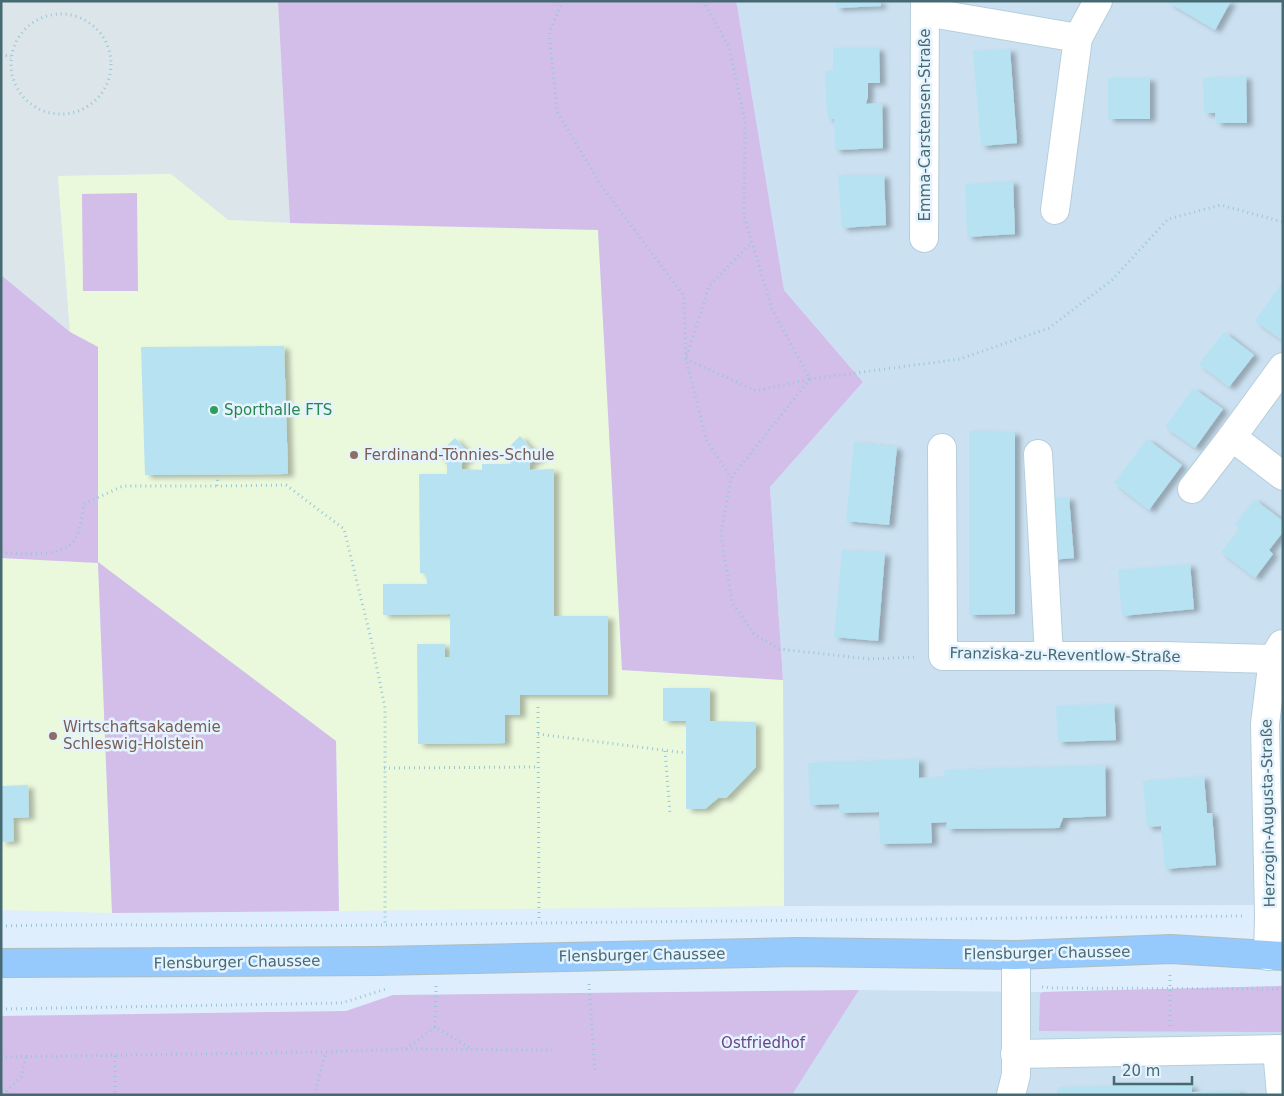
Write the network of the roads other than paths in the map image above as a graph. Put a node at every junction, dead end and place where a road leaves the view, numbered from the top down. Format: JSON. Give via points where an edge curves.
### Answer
{"nodes":[{"id":1,"x":1098,"y":1,"type":"edge"},
{"id":2,"x":925,"y":7,"type":"edge"},
{"id":3,"x":1078,"y":38,"type":"junction"},
{"id":4,"x":1055,"y":210,"type":"dead end"},
{"id":5,"x":924,"y":238,"type":"dead end"},
{"id":6,"x":1283,"y":367,"type":"edge"},
{"id":7,"x":1232,"y":437,"type":"junction"},
{"id":8,"x":942,"y":448,"type":"dead end"},
{"id":9,"x":1038,"y":454,"type":"dead end"},
{"id":10,"x":1283,"y":476,"type":"edge"},
{"id":11,"x":1192,"y":489,"type":"dead end"},
{"id":12,"x":1278,"y":651,"type":"edge"},
{"id":13,"x":1048,"y":656,"type":"junction"},
{"id":14,"x":1274,"y":724,"type":"edge"},
{"id":15,"x":1016,"y":955,"type":"junction"},
{"id":16,"x":1276,"y":956,"type":"edge"},
{"id":17,"x":1,"y":963,"type":"edge"},
{"id":18,"x":1280,"y":1049,"type":"edge"},
{"id":19,"x":1015,"y":1054,"type":"junction"},
{"id":20,"x":1011,"y":1095,"type":"edge"},
{"id":21,"x":1281,"y":1095,"type":"edge"}],
"edges":[{"from":1,"to":3,"type":"street"},
{"from":2,"to":3,"type":"street","name":"Emma-Carstensen-Straße"},
{"from":2,"to":5,"type":"street","name":"Emma-Carstensen-Straße"},
{"from":3,"to":4,"type":"street"},
{"from":6,"to":7,"type":"street"},
{"from":7,"to":10,"type":"street"},
{"from":7,"to":11,"type":"street"},
{"from":8,"to":13,"type":"street","name":"Franziska-zu-Reventlow-Straße","via":[[943,656]]},
{"from":9,"to":13,"type":"street"},
{"from":12,"to":13,"type":"street","name":"Franziska-zu-Reventlow-Straße"},
{"from":12,"to":14,"type":"street","name":"Herzogin-Augusta-Straße"},
{"from":14,"to":16,"type":"street","name":"Herzogin-Augusta-Straße","via":[[1269,916]]},
{"from":15,"to":16,"type":"main road","name":"Flensburger Chaussee","via":[[1171,949]]},
{"from":15,"to":17,"type":"main road","name":"Flensburger Chaussee","via":[[797,952]]},
{"from":15,"to":19,"type":"street"},
{"from":18,"to":19,"type":"street"},
{"from":18,"to":21,"type":"street"},
{"from":19,"to":20,"type":"street","via":[[1016,1075]]}]}
